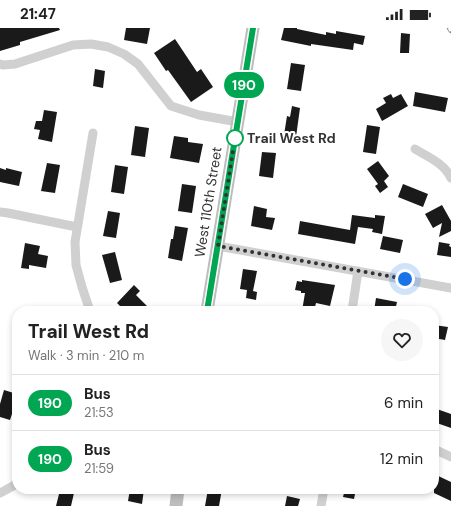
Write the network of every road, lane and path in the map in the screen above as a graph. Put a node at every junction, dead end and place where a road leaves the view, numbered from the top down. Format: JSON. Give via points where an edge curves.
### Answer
{"nodes":[{"id":1,"x":253,"y":28,"type":"edge"},
{"id":2,"x":0,"y":64,"type":"edge"},
{"id":3,"x":238,"y":122,"type":"junction"},
{"id":4,"x":92,"y":133,"type":"dead end"},
{"id":5,"x":415,"y":149,"type":"dead end"},
{"id":6,"x":451,"y":178,"type":"edge"},
{"id":7,"x":0,"y":212,"type":"edge"},
{"id":8,"x":77,"y":227,"type":"junction"},
{"id":9,"x":218,"y":246,"type":"junction"},
{"id":10,"x":358,"y":271,"type":"junction"},
{"id":11,"x":451,"y":288,"type":"edge"},
{"id":12,"x":88,"y":306,"type":"edge"},
{"id":13,"x":208,"y":306,"type":"edge"},
{"id":14,"x":353,"y":306,"type":"edge"},
{"id":15,"x":439,"y":451,"type":"edge"},
{"id":16,"x":451,"y":457,"type":"edge"},
{"id":17,"x":12,"y":487,"type":"edge"},
{"id":18,"x":0,"y":493,"type":"edge"},
{"id":19,"x":177,"y":494,"type":"edge"},
{"id":20,"x":323,"y":494,"type":"edge"},
{"id":21,"x":176,"y":506,"type":"edge"},
{"id":22,"x":321,"y":506,"type":"edge"}],
"edges":[{"from":1,"to":3,"type":"street","name":"West 110th Street"},
{"from":2,"to":3,"type":"street","via":[[15,64],[73,45],[91,44],[108,47],[138,64],[171,106]]},
{"from":3,"to":9,"type":"street","name":"West 110th Street"},
{"from":4,"to":8,"type":"street"},
{"from":5,"to":6,"type":"street","via":[[443,166]]},
{"from":7,"to":8,"type":"street"},
{"from":8,"to":12,"type":"street","via":[[76,265]]},
{"from":9,"to":10,"type":"street"},
{"from":9,"to":13,"type":"street","name":"West 110th Street"},
{"from":10,"to":11,"type":"street"},
{"from":10,"to":14,"type":"street"},
{"from":15,"to":16,"type":"street"},
{"from":17,"to":18,"type":"street"},
{"from":19,"to":21,"type":"street"},
{"from":20,"to":22,"type":"street"}]}
